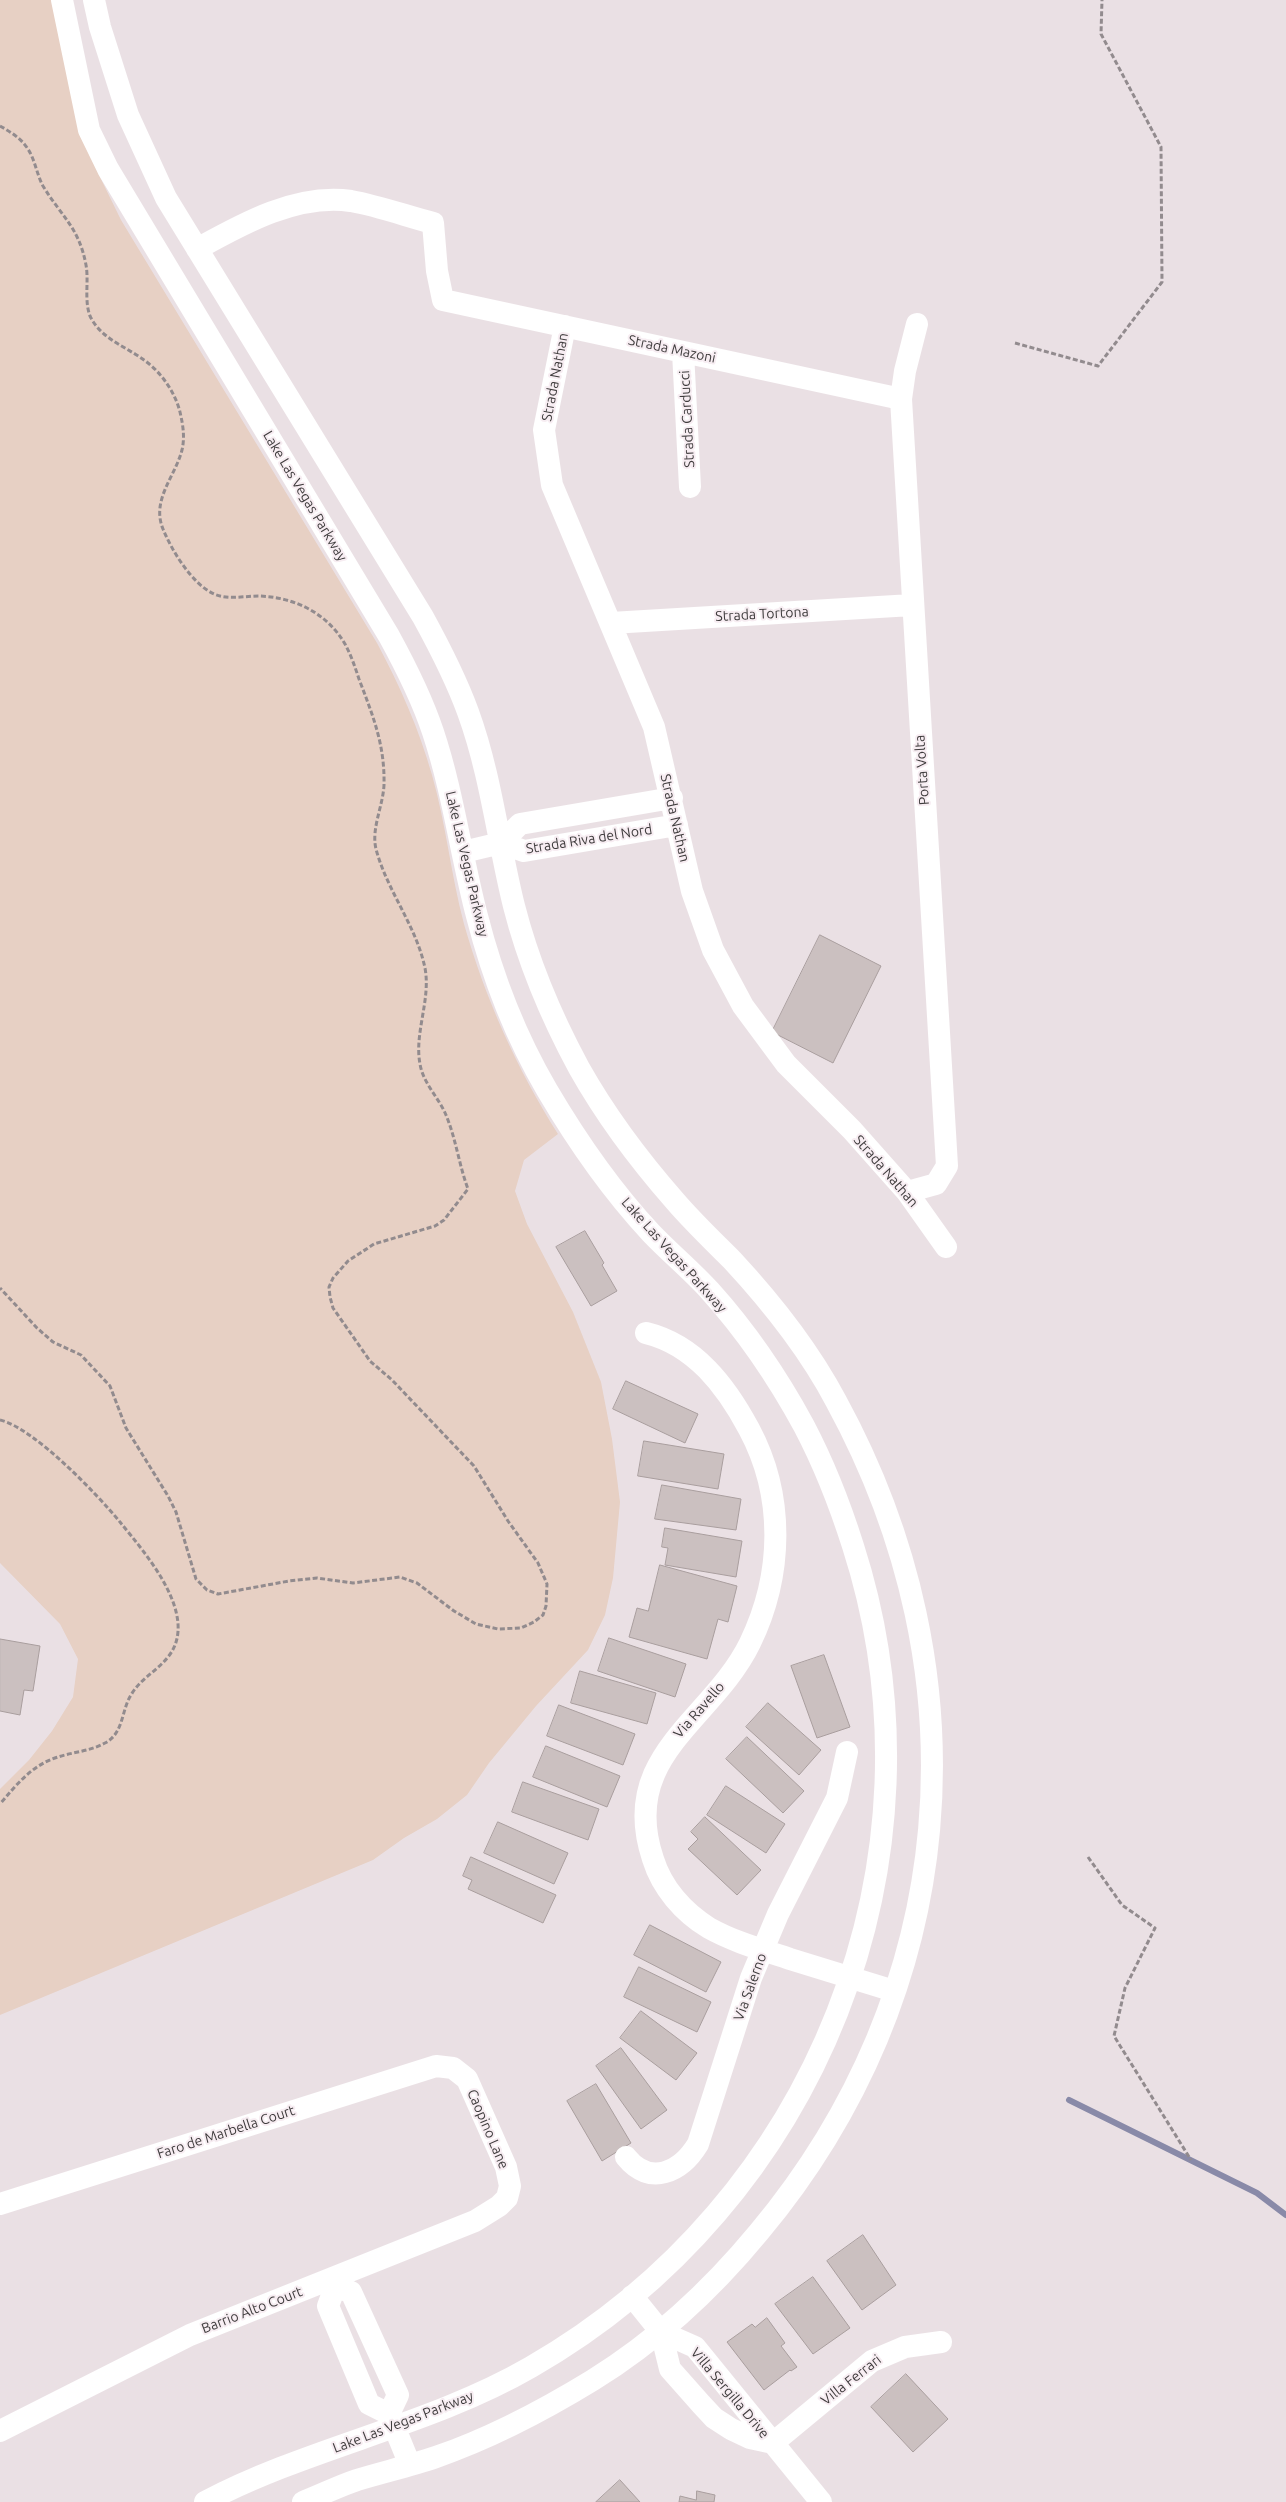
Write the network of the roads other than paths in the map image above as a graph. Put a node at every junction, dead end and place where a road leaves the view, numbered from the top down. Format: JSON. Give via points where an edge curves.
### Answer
{"nodes":[{"id":1,"x":62,"y":0,"type":"edge"},
{"id":2,"x":94,"y":0,"type":"edge"},
{"id":3,"x":197,"y":249,"type":"junction"},
{"id":4,"x":917,"y":324,"type":"dead end"},
{"id":5,"x":565,"y":326,"type":"junction"},
{"id":6,"x":683,"y":352,"type":"junction"},
{"id":7,"x":901,"y":399,"type":"junction"},
{"id":8,"x":690,"y":487,"type":"dead end"},
{"id":9,"x":912,"y":605,"type":"junction"},
{"id":10,"x":612,"y":623,"type":"junction"},
{"id":11,"x":672,"y":798,"type":"junction"},
{"id":12,"x":615,"y":808,"type":"junction"},
{"id":13,"x":677,"y":825,"type":"junction"},
{"id":14,"x":621,"y":835,"type":"junction"},
{"id":15,"x":501,"y":843,"type":"junction"},
{"id":16,"x":463,"y":852,"type":"junction"},
{"id":17,"x":907,"y":1192,"type":"junction"},
{"id":18,"x":946,"y":1247,"type":"dead end"},
{"id":19,"x":646,"y":1333,"type":"dead end"},
{"id":20,"x":847,"y":1752,"type":"dead end"},
{"id":21,"x":764,"y":1950,"type":"junction"},
{"id":22,"x":850,"y":1978,"type":"junction"},
{"id":23,"x":894,"y":1991,"type":"junction"},
{"id":24,"x":453,"y":2068,"type":"joint"},
{"id":25,"x":626,"y":2158,"type":"dead end"},
{"id":26,"x":507,"y":2198,"type":"joint"},
{"id":27,"x":0,"y":2204,"type":"edge"},
{"id":28,"x":333,"y":2283,"type":"junction"},
{"id":29,"x":632,"y":2296,"type":"junction"},
{"id":30,"x":660,"y":2332,"type":"junction"},
{"id":31,"x":941,"y":2342,"type":"dead end"},
{"id":32,"x":392,"y":2420,"type":"junction"},
{"id":33,"x":0,"y":2431,"type":"edge"},
{"id":34,"x":773,"y":2443,"type":"junction"},
{"id":35,"x":410,"y":2465,"type":"junction"},
{"id":36,"x":205,"y":2502,"type":"edge"},
{"id":37,"x":303,"y":2502,"type":"edge"},
{"id":38,"x":821,"y":2502,"type":"edge"}],
"edges":[{"from":1,"to":16,"type":"street","name":"Lake Las Vegas Parkway","via":[[89,130],[125,198],[389,636],[412,680],[432,726]]},
{"from":2,"to":3,"type":"street","via":[[128,115],[166,198]]},
{"from":3,"to":5,"type":"street","name":"Strada Mazoni","via":[[246,222],[304,204],[329,200],[352,202],[433,223],[443,300]]},
{"from":3,"to":15,"type":"street","via":[[423,617],[448,664],[484,765]]},
{"from":4,"to":7,"type":"street","name":"Porta Volta"},
{"from":5,"to":6,"type":"street","name":"Strada Mazoni"},
{"from":5,"to":10,"type":"street","name":"Strada Nathan","via":[[544,430],[552,485]]},
{"from":6,"to":7,"type":"street","name":"Strada Mazoni"},
{"from":6,"to":8,"type":"street","name":"Strada Carducci"},
{"from":7,"to":9,"type":"street","name":"Porta Volta"},
{"from":9,"to":10,"type":"street","name":"Strada Tortona"},
{"from":9,"to":17,"type":"street","name":"Porta Volta","via":[[947,1166],[936,1184]]},
{"from":10,"to":11,"type":"street","name":"Strada Nathan","via":[[654,727]]},
{"from":11,"to":12,"type":"street","name":"Strada Riva del Nord"},
{"from":11,"to":13,"type":"street","name":"Strada Nathan"},
{"from":12,"to":14,"type":"street"},
{"from":12,"to":15,"type":"street","name":"Strada Riva del Nord","via":[[520,824]]},
{"from":13,"to":14,"type":"street","name":"Strada Riva del Nord"},
{"from":13,"to":17,"type":"street","name":"Strada Nathan","via":[[692,891],[713,950],[743,1006],[786,1064],[852,1130]]},
{"from":14,"to":15,"type":"street","name":"Strada Riva del Nord","via":[[524,851]]},
{"from":15,"to":16,"type":"street"},
{"from":15,"to":23,"type":"street","via":[[515,910],[542,991],[579,1068],[624,1140],[678,1206],[736,1264],[793,1335],[834,1396],[871,1469],[900,1546],[920,1625],[931,1706],[933,1788],[925,1869],[906,1956]]},
{"from":16,"to":22,"type":"street","name":"Lake Las Vegas Parkway","via":[[478,920],[506,1005],[544,1086],[593,1162],[650,1232],[710,1291],[761,1357],[805,1428],[840,1504],[865,1583],[879,1656],[887,1748],[883,1831],[870,1913]]},
{"from":17,"to":18,"type":"street","name":"Strada Nathan"},
{"from":19,"to":21,"type":"street","name":"Via Ravello","via":[[680,1345],[707,1368],[742,1417],[755,1441],[771,1491],[775,1518],[773,1571],[760,1622],[735,1669],[665,1751],[652,1778],[646,1806],[650,1850],[660,1877],[686,1911],[710,1928]]},
{"from":20,"to":21,"type":"street","name":"Via Salerno","via":[[837,1798],[778,1914]]},
{"from":21,"to":22,"type":"street","name":"Via Ravello"},
{"from":21,"to":25,"type":"street","name":"Via Salerno","via":[[751,1978],[702,2135],[693,2153],[674,2170],[660,2174],[641,2170]]},
{"from":22,"to":23,"type":"street","name":"Via Ravello"},
{"from":22,"to":29,"type":"street","name":"Lake Las Vegas Parkway","via":[[814,2070],[772,2142],[722,2209],[665,2269]]},
{"from":23,"to":30,"type":"street","via":[[877,2040],[838,2120],[790,2195],[733,2263]]},
{"from":24,"to":26,"type":"street","name":"Caopino Lane","via":[[467,2079],[506,2167],[510,2186]]},
{"from":24,"to":27,"type":"street","name":"Faro de Marbella Court","via":[[436,2066],[416,2072]]},
{"from":26,"to":28,"type":"street","name":"Barrio Alto Court","via":[[475,2221]]},
{"from":28,"to":32,"type":"street","via":[[351,2292],[398,2395]]},
{"from":28,"to":33,"type":"street","name":"Barrio Alto Court","via":[[190,2334]]},
{"from":29,"to":30,"type":"street","name":"Villa Sergilla Drive"},
{"from":29,"to":32,"type":"street","name":"Lake Las Vegas Parkway","via":[[600,2322],[530,2368],[456,2404]]},
{"from":30,"to":34,"type":"street","name":"Villa Sergilla Drive","via":[[695,2347]]},
{"from":30,"to":34,"type":"street","name":"Villa Sergilla Drive","via":[[670,2369],[714,2418],[740,2434]]},
{"from":30,"to":35,"type":"street","via":[[596,2378],[519,2422]]},
{"from":31,"to":34,"type":"street","name":"Villa Ferrari","via":[[905,2347],[872,2361]]},
{"from":32,"to":35,"type":"street"},
{"from":32,"to":36,"type":"street","name":"Lake Las Vegas Parkway"},
{"from":34,"to":38,"type":"street","name":"Villa Sergilla Drive"},
{"from":35,"to":37,"type":"street","via":[[351,2482]]}]}
